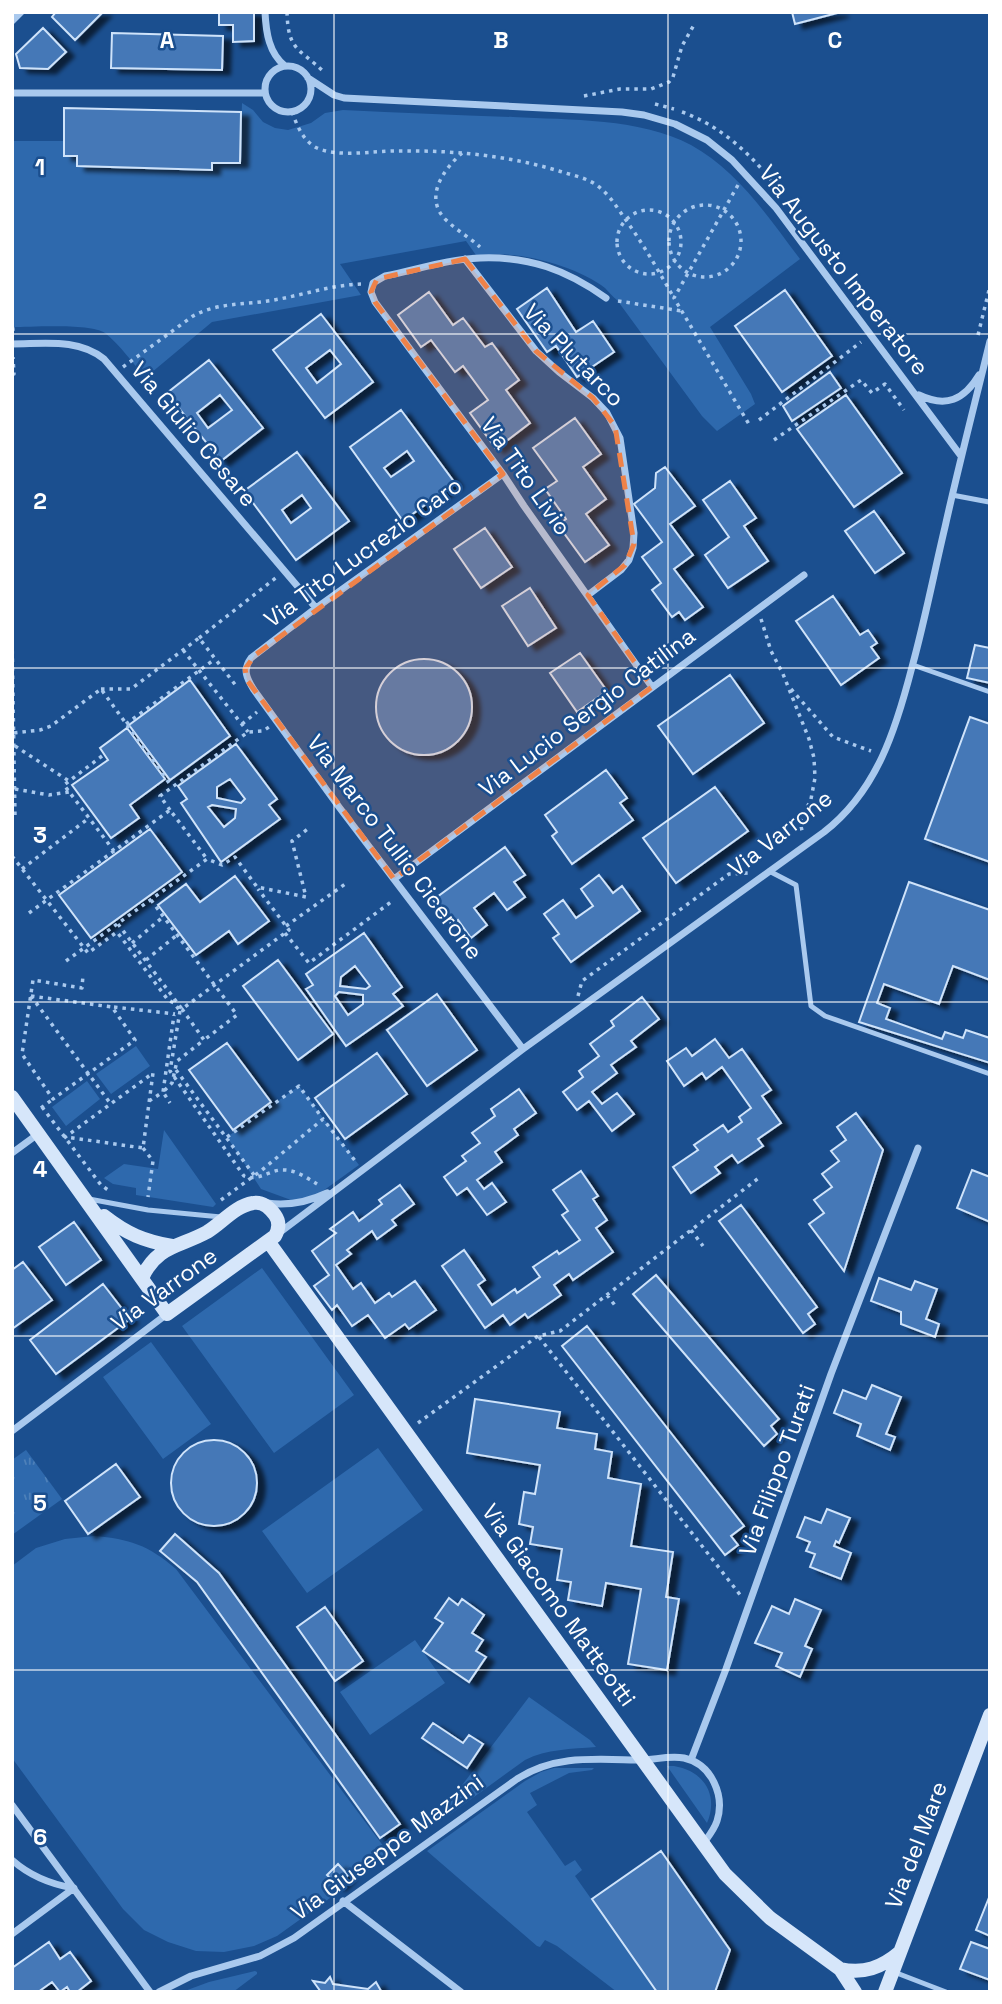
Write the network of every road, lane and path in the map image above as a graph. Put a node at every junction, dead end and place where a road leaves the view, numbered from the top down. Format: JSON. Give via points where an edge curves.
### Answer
{"nodes":[{"id":1,"x":21,"y":12,"type":"edge"},
{"id":2,"x":265,"y":12,"type":"edge"},
{"id":3,"x":287,"y":12,"type":"edge"},
{"id":4,"x":12,"y":21,"type":"edge"},
{"id":5,"x":695,"y":23,"type":"dead end"},
{"id":6,"x":285,"y":66,"type":"junction"},
{"id":7,"x":327,"y":75,"type":"dead end"},
{"id":8,"x":309,"y":78,"type":"junction"},
{"id":9,"x":12,"y":93,"type":"edge"},
{"id":10,"x":265,"y":93,"type":"junction"},
{"id":11,"x":612,"y":97,"type":"dead end"},
{"id":12,"x":646,"y":102,"type":"dead end"},
{"id":13,"x":292,"y":112,"type":"junction"},
{"id":14,"x":462,"y":153,"type":"junction"},
{"id":15,"x":739,"y":183,"type":"dead end"},
{"id":16,"x":783,"y":195,"type":"dead end"},
{"id":17,"x":723,"y":210,"type":"junction"},
{"id":18,"x":626,"y":220,"type":"junction"},
{"id":19,"x":675,"y":222,"type":"junction"},
{"id":20,"x":485,"y":258,"type":"junction"},
{"id":21,"x":465,"y":260,"type":"junction"},
{"id":22,"x":675,"y":262,"type":"junction"},
{"id":23,"x":660,"y":273,"type":"junction"},
{"id":24,"x":688,"y":273,"type":"junction"},
{"id":25,"x":372,"y":285,"type":"junction"},
{"id":26,"x":990,"y":286,"type":"edge"},
{"id":27,"x":606,"y":298,"type":"joint"},
{"id":28,"x":674,"y":298,"type":"junction"},
{"id":29,"x":682,"y":311,"type":"junction"},
{"id":30,"x":871,"y":335,"type":"junction"},
{"id":31,"x":977,"y":340,"type":"dead end"},
{"id":32,"x":990,"y":341,"type":"edge"},
{"id":33,"x":12,"y":344,"type":"edge"},
{"id":34,"x":983,"y":368,"type":"junction"},
{"id":35,"x":116,"y":372,"type":"junction"},
{"id":36,"x":916,"y":393,"type":"junction"},
{"id":37,"x":904,"y":410,"type":"dead end"},
{"id":38,"x":759,"y":420,"type":"dead end"},
{"id":39,"x":750,"y":426,"type":"dead end"},
{"id":40,"x":774,"y":440,"type":"dead end"},
{"id":41,"x":961,"y":456,"type":"junction"},
{"id":42,"x":503,"y":474,"type":"junction"},
{"id":43,"x":952,"y":495,"type":"junction"},
{"id":44,"x":989,"y":502,"type":"edge"},
{"id":45,"x":285,"y":571,"type":"junction"},
{"id":46,"x":804,"y":575,"type":"dead end"},
{"id":47,"x":588,"y":595,"type":"junction"},
{"id":48,"x":316,"y":608,"type":"junction"},
{"id":49,"x":759,"y":608,"type":"junction"},
{"id":50,"x":12,"y":633,"type":"edge"},
{"id":51,"x":199,"y":638,"type":"junction"},
{"id":52,"x":183,"y":650,"type":"junction"},
{"id":53,"x":215,"y":659,"type":"junction"},
{"id":54,"x":247,"y":663,"type":"joint"},
{"id":55,"x":913,"y":665,"type":"junction"},
{"id":56,"x":200,"y":670,"type":"junction"},
{"id":57,"x":787,"y":685,"type":"junction"},
{"id":58,"x":652,"y":687,"type":"junction"},
{"id":59,"x":101,"y":689,"type":"junction"},
{"id":60,"x":990,"y":692,"type":"edge"},
{"id":61,"x":242,"y":693,"type":"dead end"},
{"id":62,"x":277,"y":722,"type":"junction"},
{"id":63,"x":126,"y":724,"type":"junction"},
{"id":64,"x":242,"y":724,"type":"junction"},
{"id":65,"x":269,"y":727,"type":"junction"},
{"id":66,"x":248,"y":732,"type":"junction"},
{"id":67,"x":14,"y":733,"type":"edge"},
{"id":68,"x":14,"y":745,"type":"junction"},
{"id":69,"x":876,"y":753,"type":"dead end"},
{"id":70,"x":102,"y":756,"type":"dead end"},
{"id":71,"x":69,"y":781,"type":"junction"},
{"id":72,"x":172,"y":787,"type":"junction"},
{"id":73,"x":15,"y":789,"type":"junction"},
{"id":74,"x":69,"y":792,"type":"junction"},
{"id":75,"x":170,"y":810,"type":"junction"},
{"id":76,"x":89,"y":818,"type":"junction"},
{"id":77,"x":12,"y":820,"type":"edge"},
{"id":78,"x":309,"y":828,"type":"dead end"},
{"id":79,"x":811,"y":832,"type":"dead end"},
{"id":80,"x":114,"y":851,"type":"junction"},
{"id":81,"x":12,"y":856,"type":"edge"},
{"id":82,"x":206,"y":859,"type":"junction"},
{"id":83,"x":22,"y":869,"type":"junction"},
{"id":84,"x":769,"y":871,"type":"junction"},
{"id":85,"x":754,"y":872,"type":"dead end"},
{"id":86,"x":394,"y":879,"type":"junction"},
{"id":87,"x":348,"y":882,"type":"dead end"},
{"id":88,"x":257,"y":887,"type":"junction"},
{"id":89,"x":47,"y":900,"type":"junction"},
{"id":90,"x":151,"y":900,"type":"junction"},
{"id":91,"x":391,"y":902,"type":"dead end"},
{"id":92,"x":29,"y":914,"type":"dead end"},
{"id":93,"x":163,"y":917,"type":"junction"},
{"id":94,"x":118,"y":924,"type":"junction"},
{"id":95,"x":286,"y":926,"type":"junction"},
{"id":96,"x":285,"y":933,"type":"junction"},
{"id":97,"x":177,"y":935,"type":"junction"},
{"id":98,"x":130,"y":944,"type":"junction"},
{"id":99,"x":84,"y":948,"type":"junction"},
{"id":100,"x":66,"y":961,"type":"dead end"},
{"id":101,"x":144,"y":962,"type":"junction"},
{"id":102,"x":83,"y":975,"type":"dead end"},
{"id":103,"x":215,"y":985,"type":"junction"},
{"id":104,"x":31,"y":996,"type":"junction"},
{"id":105,"x":577,"y":998,"type":"dead end"},
{"id":106,"x":112,"y":1007,"type":"junction"},
{"id":107,"x":181,"y":1010,"type":"junction"},
{"id":108,"x":174,"y":1015,"type":"junction"},
{"id":109,"x":204,"y":1040,"type":"junction"},
{"id":110,"x":523,"y":1049,"type":"junction"},
{"id":111,"x":175,"y":1069,"type":"junction"},
{"id":112,"x":88,"y":1074,"type":"junction"},
{"id":113,"x":990,"y":1074,"type":"edge"},
{"id":114,"x":173,"y":1077,"type":"junction"},
{"id":115,"x":163,"y":1092,"type":"junction"},
{"id":116,"x":12,"y":1097,"type":"edge"},
{"id":117,"x":53,"y":1099,"type":"junction"},
{"id":118,"x":149,"y":1101,"type":"junction"},
{"id":119,"x":110,"y":1103,"type":"junction"},
{"id":120,"x":170,"y":1103,"type":"dead end"},
{"id":121,"x":323,"y":1119,"type":"junction"},
{"id":122,"x":38,"y":1134,"type":"junction"},
{"id":123,"x":227,"y":1137,"type":"junction"},
{"id":124,"x":63,"y":1138,"type":"junction"},
{"id":125,"x":143,"y":1148,"type":"junction"},
{"id":126,"x":918,"y":1148,"type":"dead end"},
{"id":127,"x":12,"y":1153,"type":"edge"},
{"id":128,"x":363,"y":1170,"type":"junction"},
{"id":129,"x":252,"y":1177,"type":"junction"},
{"id":130,"x":760,"y":1177,"type":"dead end"},
{"id":131,"x":321,"y":1185,"type":"dead end"},
{"id":132,"x":343,"y":1185,"type":"junction"},
{"id":133,"x":110,"y":1191,"type":"dead end"},
{"id":134,"x":136,"y":1195,"type":"dead end"},
{"id":135,"x":89,"y":1202,"type":"junction"},
{"id":136,"x":256,"y":1202,"type":"junction"},
{"id":137,"x":216,"y":1204,"type":"dead end"},
{"id":138,"x":228,"y":1217,"type":"junction"},
{"id":139,"x":691,"y":1230,"type":"junction"},
{"id":140,"x":272,"y":1239,"type":"junction"},
{"id":141,"x":172,"y":1246,"type":"junction"},
{"id":142,"x":703,"y":1246,"type":"dead end"},
{"id":143,"x":142,"y":1278,"type":"junction"},
{"id":144,"x":607,"y":1295,"type":"junction"},
{"id":145,"x":617,"y":1308,"type":"dead end"},
{"id":146,"x":167,"y":1314,"type":"junction"},
{"id":147,"x":538,"y":1336,"type":"junction"},
{"id":148,"x":417,"y":1424,"type":"dead end"},
{"id":149,"x":12,"y":1431,"type":"edge"},
{"id":150,"x":749,"y":1605,"type":"junction"},
{"id":151,"x":990,"y":1714,"type":"edge"},
{"id":152,"x":642,"y":1760,"type":"junction"},
{"id":153,"x":691,"y":1760,"type":"junction"},
{"id":154,"x":12,"y":1805,"type":"edge"},
{"id":155,"x":703,"y":1844,"type":"junction"},
{"id":156,"x":12,"y":1860,"type":"edge"},
{"id":157,"x":74,"y":1888,"type":"junction"},
{"id":158,"x":343,"y":1901,"type":"junction"},
{"id":159,"x":12,"y":1934,"type":"edge"},
{"id":160,"x":901,"y":1951,"type":"junction"},
{"id":161,"x":840,"y":1969,"type":"junction"},
{"id":162,"x":893,"y":1971,"type":"junction"},
{"id":163,"x":150,"y":1992,"type":"edge"},
{"id":164,"x":159,"y":1992,"type":"edge"},
{"id":165,"x":461,"y":1992,"type":"edge"},
{"id":166,"x":855,"y":1992,"type":"edge"},
{"id":167,"x":885,"y":1992,"type":"edge"},
{"id":168,"x":946,"y":1992,"type":"edge"}],
"edges":[{"from":1,"to":4,"type":"street"},
{"from":2,"to":6,"type":"street","via":[[274,55]]},
{"from":3,"to":7,"type":"path","via":[[295,48]]},
{"from":5,"to":11,"type":"path","via":[[669,82],[651,89],[584,96]]},
{"from":6,"to":8,"type":"street","name":"Via Augusto Imperatore","via":[[301,70]]},
{"from":6,"to":10,"type":"street","via":[[271,73]]},
{"from":8,"to":13,"type":"street","via":[[308,101]]},
{"from":8,"to":30,"type":"street","name":"Via Augusto Imperatore","via":[[344,98],[610,111],[644,115],[684,128],[720,149],[748,175]]},
{"from":9,"to":10,"type":"street"},
{"from":10,"to":13,"type":"street","via":[[275,108]]},
{"from":12,"to":16,"type":"path","via":[[702,119],[754,162]]},
{"from":13,"to":14,"type":"path","via":[[304,137],[320,149]]},
{"from":14,"to":18,"type":"path","via":[[531,163],[582,178],[603,190]]},
{"from":14,"to":20,"type":"path","via":[[441,178],[437,207]]},
{"from":15,"to":17,"type":"path"},
{"from":17,"to":19,"type":"path","via":[[696,206]]},
{"from":17,"to":24,"type":"path"},
{"from":17,"to":24,"type":"path","via":[[741,234],[738,258],[720,275],[708,278]]},
{"from":18,"to":19,"type":"path","via":[[653,210]]},
{"from":18,"to":23,"type":"path"},
{"from":18,"to":23,"type":"path","via":[[617,242],[623,262],[640,274]]},
{"from":19,"to":22,"type":"path","via":[[669,241]]},
{"from":19,"to":22,"type":"path","via":[[682,249]]},
{"from":20,"to":21,"type":"street"},
{"from":20,"to":27,"type":"street","via":[[553,268]]},
{"from":21,"to":25,"type":"street","via":[[385,276]]},
{"from":21,"to":47,"type":"street","name":"Via Plutarco","via":[[536,351],[602,408],[620,438],[633,548],[621,570]]},
{"from":22,"to":23,"type":"path"},
{"from":22,"to":24,"type":"path"},
{"from":23,"to":28,"type":"path"},
{"from":24,"to":28,"type":"path"},
{"from":25,"to":35,"type":"path","via":[[342,284],[275,300],[205,309]]},
{"from":25,"to":42,"type":"street","name":"Via Tito Livio","via":[[375,302]]},
{"from":26,"to":31,"type":"path"},
{"from":27,"to":29,"type":"path"},
{"from":28,"to":29,"type":"path"},
{"from":29,"to":39,"type":"path"},
{"from":30,"to":36,"type":"street","name":"Via Augusto Imperatore"},
{"from":30,"to":38,"type":"path"},
{"from":32,"to":34,"type":"street","name":"Via Varrone"},
{"from":33,"to":35,"type":"street","name":"Via Giulio Cesare","via":[[77,345],[98,354]]},
{"from":34,"to":36,"type":"street","via":[[967,391],[953,400],[937,402]]},
{"from":34,"to":41,"type":"street","name":"Via Varrone"},
{"from":35,"to":45,"type":"street","name":"Via Giulio Cesare"},
{"from":36,"to":41,"type":"street","name":"Via Augusto Imperatore"},
{"from":37,"to":40,"type":"path","via":[[885,384],[872,393],[861,380]]},
{"from":41,"to":43,"type":"street","name":"Via Varrone"},
{"from":42,"to":47,"type":"street","name":"Via Tito Livio"},
{"from":42,"to":48,"type":"street","name":"Via Tito Lucrezio Caro"},
{"from":43,"to":44,"type":"lane"},
{"from":43,"to":55,"type":"street","name":"Via Varrone"},
{"from":45,"to":48,"type":"street","name":"Via Giulio Cesare"},
{"from":45,"to":51,"type":"path"},
{"from":46,"to":49,"type":"street","name":"Via Lucio Sergio Catilina"},
{"from":47,"to":58,"type":"street","name":"Via Tito Livio"},
{"from":48,"to":54,"type":"street","name":"Via Tito Lucrezio Caro"},
{"from":49,"to":57,"type":"path"},
{"from":49,"to":58,"type":"street","name":"Via Lucio Sergio Catilina"},
{"from":50,"to":67,"type":"path"},
{"from":51,"to":52,"type":"path"},
{"from":51,"to":53,"type":"path"},
{"from":52,"to":56,"type":"path"},
{"from":52,"to":59,"type":"path","via":[[131,689]]},
{"from":53,"to":56,"type":"path"},
{"from":53,"to":61,"type":"path"},
{"from":54,"to":62,"type":"street","name":"Via Marco Tullio Cicerone","via":[[247,680]]},
{"from":55,"to":60,"type":"lane"},
{"from":55,"to":84,"type":"street","name":"Via Varrone","via":[[884,755],[863,791],[838,821]]},
{"from":56,"to":63,"type":"path"},
{"from":56,"to":64,"type":"path"},
{"from":57,"to":69,"type":"path","via":[[833,737]]},
{"from":57,"to":79,"type":"path","via":[[809,739],[815,768],[811,799],[800,822],[803,838]]},
{"from":58,"to":86,"type":"street","name":"Via Lucio Sergio Catilina"},
{"from":59,"to":63,"type":"path"},
{"from":59,"to":67,"type":"path","via":[[47,728]]},
{"from":62,"to":65,"type":"path"},
{"from":62,"to":86,"type":"street","name":"Via Marco Tullio Cicerone"},
{"from":63,"to":72,"type":"path"},
{"from":64,"to":65,"type":"path","via":[[257,712]]},
{"from":64,"to":66,"type":"path"},
{"from":65,"to":66,"type":"path"},
{"from":66,"to":72,"type":"path"},
{"from":67,"to":68,"type":"path"},
{"from":68,"to":71,"type":"path"},
{"from":68,"to":73,"type":"path"},
{"from":70,"to":71,"type":"path"},
{"from":71,"to":74,"type":"path","via":[[64,785]]},
{"from":72,"to":75,"type":"path","via":[[160,796]]},
{"from":73,"to":74,"type":"path","via":[[49,795]]},
{"from":73,"to":77,"type":"path"},
{"from":74,"to":76,"type":"path"},
{"from":75,"to":80,"type":"path"},
{"from":75,"to":82,"type":"path"},
{"from":76,"to":80,"type":"path"},
{"from":76,"to":83,"type":"path"},
{"from":78,"to":88,"type":"path","via":[[292,841],[306,897]]},
{"from":80,"to":89,"type":"path"},
{"from":81,"to":83,"type":"path"},
{"from":82,"to":88,"type":"path","via":[[222,865],[235,857]]},
{"from":82,"to":90,"type":"path"},
{"from":83,"to":89,"type":"path"},
{"from":84,"to":110,"type":"street","name":"Via Varrone"},
{"from":84,"to":113,"type":"lane","via":[[796,885],[811,1006],[825,1016]]},
{"from":85,"to":105,"type":"path","via":[[729,874],[582,981]]},
{"from":86,"to":110,"type":"street","name":"Via Marco Tullio Cicerone"},
{"from":87,"to":95,"type":"path"},
{"from":88,"to":95,"type":"path"},
{"from":89,"to":92,"type":"path"},
{"from":89,"to":99,"type":"path"},
{"from":90,"to":93,"type":"path"},
{"from":90,"to":94,"type":"path"},
{"from":91,"to":96,"type":"path","via":[[309,963]]},
{"from":93,"to":97,"type":"path"},
{"from":93,"to":98,"type":"path"},
{"from":94,"to":98,"type":"path"},
{"from":94,"to":99,"type":"path"},
{"from":95,"to":96,"type":"path","via":[[289,930]]},
{"from":96,"to":103,"type":"path"},
{"from":97,"to":101,"type":"path"},
{"from":97,"to":103,"type":"path"},
{"from":98,"to":99,"type":"path","via":[[117,932],[88,953]]},
{"from":98,"to":101,"type":"path"},
{"from":99,"to":100,"type":"path"},
{"from":101,"to":107,"type":"path"},
{"from":102,"to":104,"type":"path","via":[[82,988],[33,980]]},
{"from":103,"to":107,"type":"path"},
{"from":103,"to":109,"type":"path","via":[[237,1015]]},
{"from":104,"to":106,"type":"path"},
{"from":104,"to":112,"type":"path"},
{"from":104,"to":117,"type":"path","via":[[22,1054]]},
{"from":106,"to":108,"type":"path"},
{"from":106,"to":112,"type":"path","via":[[135,1040]]},
{"from":107,"to":108,"type":"path"},
{"from":107,"to":109,"type":"path"},
{"from":107,"to":114,"type":"path","via":[[170,1072]]},
{"from":108,"to":115,"type":"path"},
{"from":109,"to":111,"type":"path","via":[[177,1061]]},
{"from":110,"to":128,"type":"street","name":"Via Varrone"},
{"from":111,"to":114,"type":"path"},
{"from":111,"to":123,"type":"path"},
{"from":112,"to":117,"type":"path"},
{"from":112,"to":119,"type":"path"},
{"from":114,"to":115,"type":"path"},
{"from":114,"to":129,"type":"path","via":[[244,1176]]},
{"from":115,"to":118,"type":"path"},
{"from":115,"to":120,"type":"path"},
{"from":116,"to":122,"type":"street"},
{"from":117,"to":124,"type":"path","via":[[41,1108]]},
{"from":118,"to":119,"type":"path","via":[[153,1073]]},
{"from":118,"to":125,"type":"path"},
{"from":119,"to":124,"type":"path"},
{"from":121,"to":123,"type":"path","via":[[299,1086]]},
{"from":121,"to":128,"type":"path"},
{"from":121,"to":129,"type":"path"},
{"from":122,"to":127,"type":"street"},
{"from":122,"to":135,"type":"street"},
{"from":123,"to":129,"type":"path"},
{"from":124,"to":125,"type":"path"},
{"from":124,"to":133,"type":"path"},
{"from":125,"to":134,"type":"path","via":[[153,1161],[148,1197]]},
{"from":126,"to":150,"type":"street","name":"Via Filippo Turati"},
{"from":128,"to":132,"type":"street","name":"Via Varrone"},
{"from":129,"to":131,"type":"path","via":[[284,1170]]},
{"from":129,"to":137,"type":"path"},
{"from":130,"to":139,"type":"path"},
{"from":132,"to":136,"type":"street","name":"Via Varrone","via":[[300,1202]]},
{"from":132,"to":140,"type":"street","name":"Via Varrone"},
{"from":135,"to":138,"type":"lane"},
{"from":135,"to":141,"type":"street","via":[[128,1233]]},
{"from":135,"to":143,"type":"street"},
{"from":136,"to":138,"type":"street"},
{"from":136,"to":140,"type":"street","name":"Via Giacomo Matteotti","via":[[277,1217]]},
{"from":138,"to":141,"type":"street"},
{"from":139,"to":142,"type":"path"},
{"from":139,"to":144,"type":"path"},
{"from":140,"to":146,"type":"street","name":"Via Varrone"},
{"from":140,"to":152,"type":"street","name":"Via Giacomo Matteotti"},
{"from":141,"to":143,"type":"street"},
{"from":143,"to":146,"type":"street"},
{"from":144,"to":145,"type":"path"},
{"from":144,"to":147,"type":"path","via":[[560,1331]]},
{"from":146,"to":149,"type":"street","name":"Via Varrone"},
{"from":147,"to":148,"type":"path"},
{"from":147,"to":150,"type":"path"},
{"from":150,"to":153,"type":"street","name":"Via Filippo Turati"},
{"from":151,"to":160,"type":"street","name":"Via del Mare"},
{"from":152,"to":153,"type":"street"},
{"from":152,"to":155,"type":"street","name":"Via Giacomo Matteotti"},
{"from":152,"to":158,"type":"street","name":"Via Giuseppe Mazzini","via":[[576,1759],[529,1771]]},
{"from":153,"to":155,"type":"street","via":[[712,1779],[719,1794],[716,1823]]},
{"from":154,"to":157,"type":"street"},
{"from":155,"to":161,"type":"street","name":"Via Giacomo Matteotti","via":[[757,1908]]},
{"from":156,"to":157,"type":"street","via":[[44,1880]]},
{"from":157,"to":159,"type":"street"},
{"from":157,"to":163,"type":"street"},
{"from":158,"to":164,"type":"street","name":"Via Giuseppe Mazzini","via":[[273,1950],[191,1976]]},
{"from":158,"to":165,"type":"street"},
{"from":160,"to":161,"type":"street","via":[[873,1969]]},
{"from":160,"to":162,"type":"street","name":"Via del Mare"},
{"from":161,"to":166,"type":"street","name":"Via Giacomo Matteotti"},
{"from":162,"to":167,"type":"street","name":"Via del Mare"},
{"from":162,"to":168,"type":"lane"}]}
